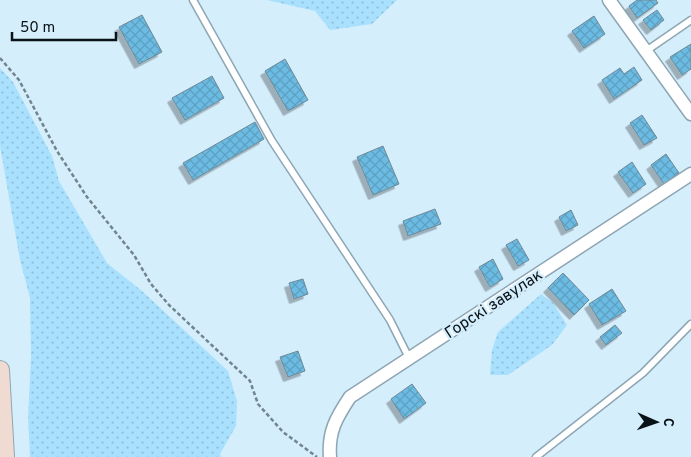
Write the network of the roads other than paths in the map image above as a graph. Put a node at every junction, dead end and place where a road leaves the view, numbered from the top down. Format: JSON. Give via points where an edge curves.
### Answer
{"nodes":[{"id":1,"x":192,"y":0,"type":"edge"},
{"id":2,"x":609,"y":0,"type":"edge"},
{"id":3,"x":691,"y":20,"type":"edge"},
{"id":4,"x":646,"y":51,"type":"junction"},
{"id":5,"x":691,"y":114,"type":"edge"},
{"id":6,"x":691,"y":174,"type":"edge"},
{"id":7,"x":691,"y":324,"type":"edge"},
{"id":8,"x":409,"y":358,"type":"junction"},
{"id":9,"x":0,"y":370,"type":"edge"},
{"id":10,"x":1,"y":421,"type":"edge"},
{"id":11,"x":5,"y":457,"type":"edge"},
{"id":12,"x":330,"y":457,"type":"edge"},
{"id":13,"x":536,"y":457,"type":"edge"}],
"edges":[{"from":1,"to":8,"type":"lane","via":[[272,141],[390,320]]},
{"from":2,"to":4,"type":"street"},
{"from":3,"to":4,"type":"lane"},
{"from":4,"to":5,"type":"street"},
{"from":6,"to":8,"type":"street","name":"Горскі завулак"},
{"from":7,"to":13,"type":"lane","via":[[643,374]]},
{"from":8,"to":12,"type":"street","name":"Горскі завулак","via":[[350,397],[336,418],[329,440]]},
{"from":9,"to":10,"type":"street"},
{"from":10,"to":11,"type":"street"}]}
